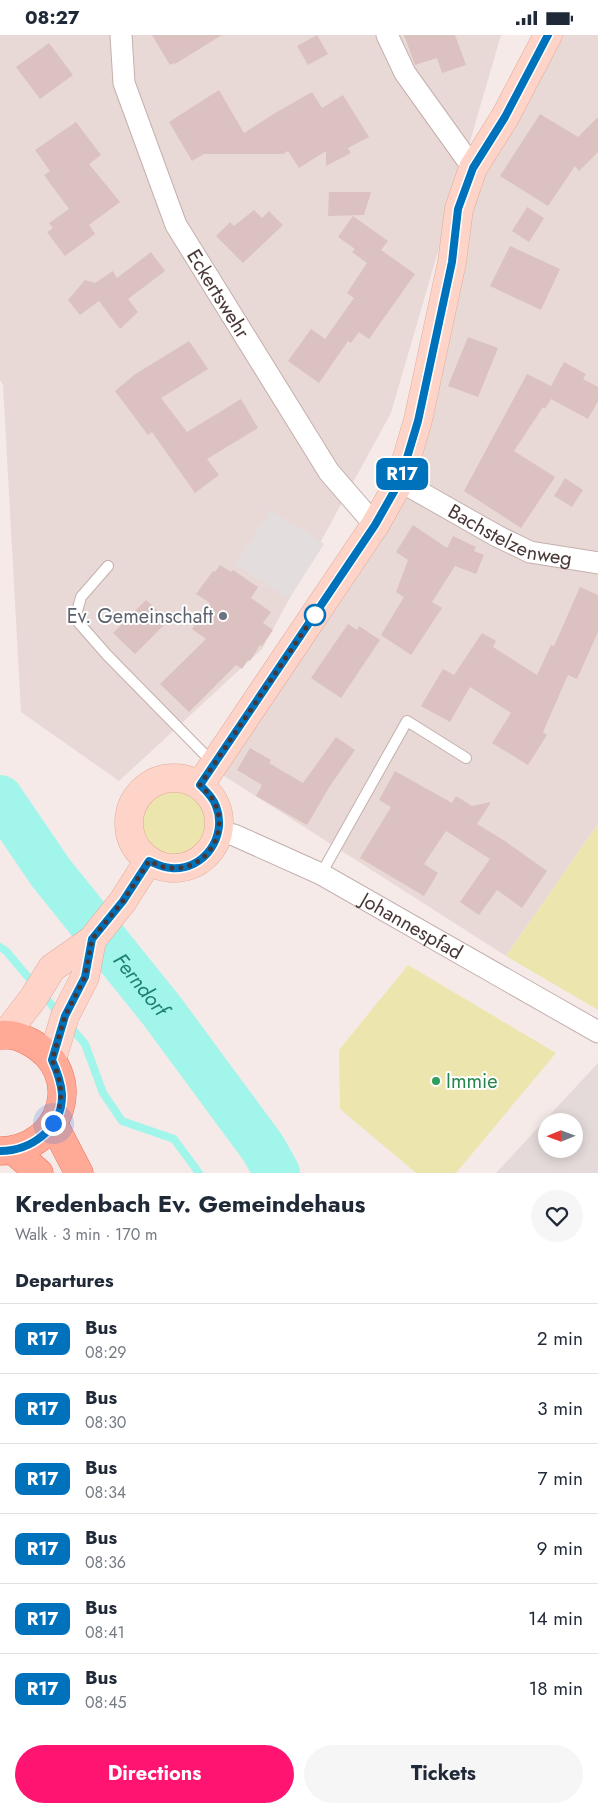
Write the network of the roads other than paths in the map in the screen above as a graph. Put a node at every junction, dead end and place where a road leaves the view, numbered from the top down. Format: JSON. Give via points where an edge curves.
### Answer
{"nodes":[{"id":1,"x":121,"y":35,"type":"edge"},
{"id":2,"x":387,"y":35,"type":"edge"},
{"id":3,"x":548,"y":35,"type":"edge"},
{"id":4,"x":473,"y":168,"type":"junction"},
{"id":5,"x":400,"y":481,"type":"junction"},
{"id":6,"x":375,"y":525,"type":"junction"},
{"id":7,"x":598,"y":563,"type":"edge"},
{"id":8,"x":108,"y":566,"type":"dead end"},
{"id":9,"x":466,"y":758,"type":"dead end"},
{"id":10,"x":207,"y":775,"type":"junction"},
{"id":11,"x":219,"y":832,"type":"junction"},
{"id":12,"x":149,"y":861,"type":"junction"},
{"id":13,"x":321,"y":874,"type":"junction"},
{"id":14,"x":92,"y":939,"type":"junction"},
{"id":15,"x":598,"y":1032,"type":"edge"},
{"id":16,"x":2,"y":1035,"type":"edge"},
{"id":17,"x":52,"y":1060,"type":"junction"},
{"id":18,"x":53,"y":1123,"type":"junction"},
{"id":19,"x":7,"y":1151,"type":"edge"},
{"id":20,"x":39,"y":1173,"type":"edge"},
{"id":21,"x":79,"y":1173,"type":"edge"}],
"edges":[{"from":1,"to":6,"type":"street","name":"Eckertswehr","via":[[124,83],[176,225],[329,472]]},
{"from":2,"to":4,"type":"street","via":[[405,73]]},
{"from":3,"to":4,"type":"main road","via":[[505,117]]},
{"from":4,"to":5,"type":"main road","via":[[458,209],[452,262],[418,421]]},
{"from":5,"to":6,"type":"main road"},
{"from":5,"to":7,"type":"street","name":"Bachstelzenweg","via":[[530,552]]},
{"from":6,"to":10,"type":"main road"},
{"from":8,"to":10,"type":"lane","via":[[81,597],[76,615],[79,623]]},
{"from":9,"to":13,"type":"lane","via":[[407,721]]},
{"from":10,"to":11,"type":"main road","via":[[210,794],[220,819]]},
{"from":10,"to":12,"type":"main road","via":[[167,777],[150,785],[136,798],[129,820],[130,832],[139,851]]},
{"from":11,"to":12,"type":"main road","via":[[212,849],[190,865],[170,868]]},
{"from":11,"to":13,"type":"street","name":"Johannespfad","via":[[234,835]]},
{"from":12,"to":14,"type":"main road","via":[[123,901]]},
{"from":13,"to":15,"type":"street","name":"Johannespfad"},
{"from":14,"to":16,"type":"main road","via":[[52,968],[34,997]]},
{"from":14,"to":17,"type":"main road","via":[[85,977],[65,1016]]},
{"from":16,"to":17,"type":"main road","via":[[23,1038],[40,1047]]},
{"from":17,"to":18,"type":"main road","via":[[60,1077],[62,1096]]},
{"from":18,"to":19,"type":"main road","via":[[33,1144]]},
{"from":18,"to":21,"type":"main road"},
{"from":19,"to":20,"type":"main road"}]}
